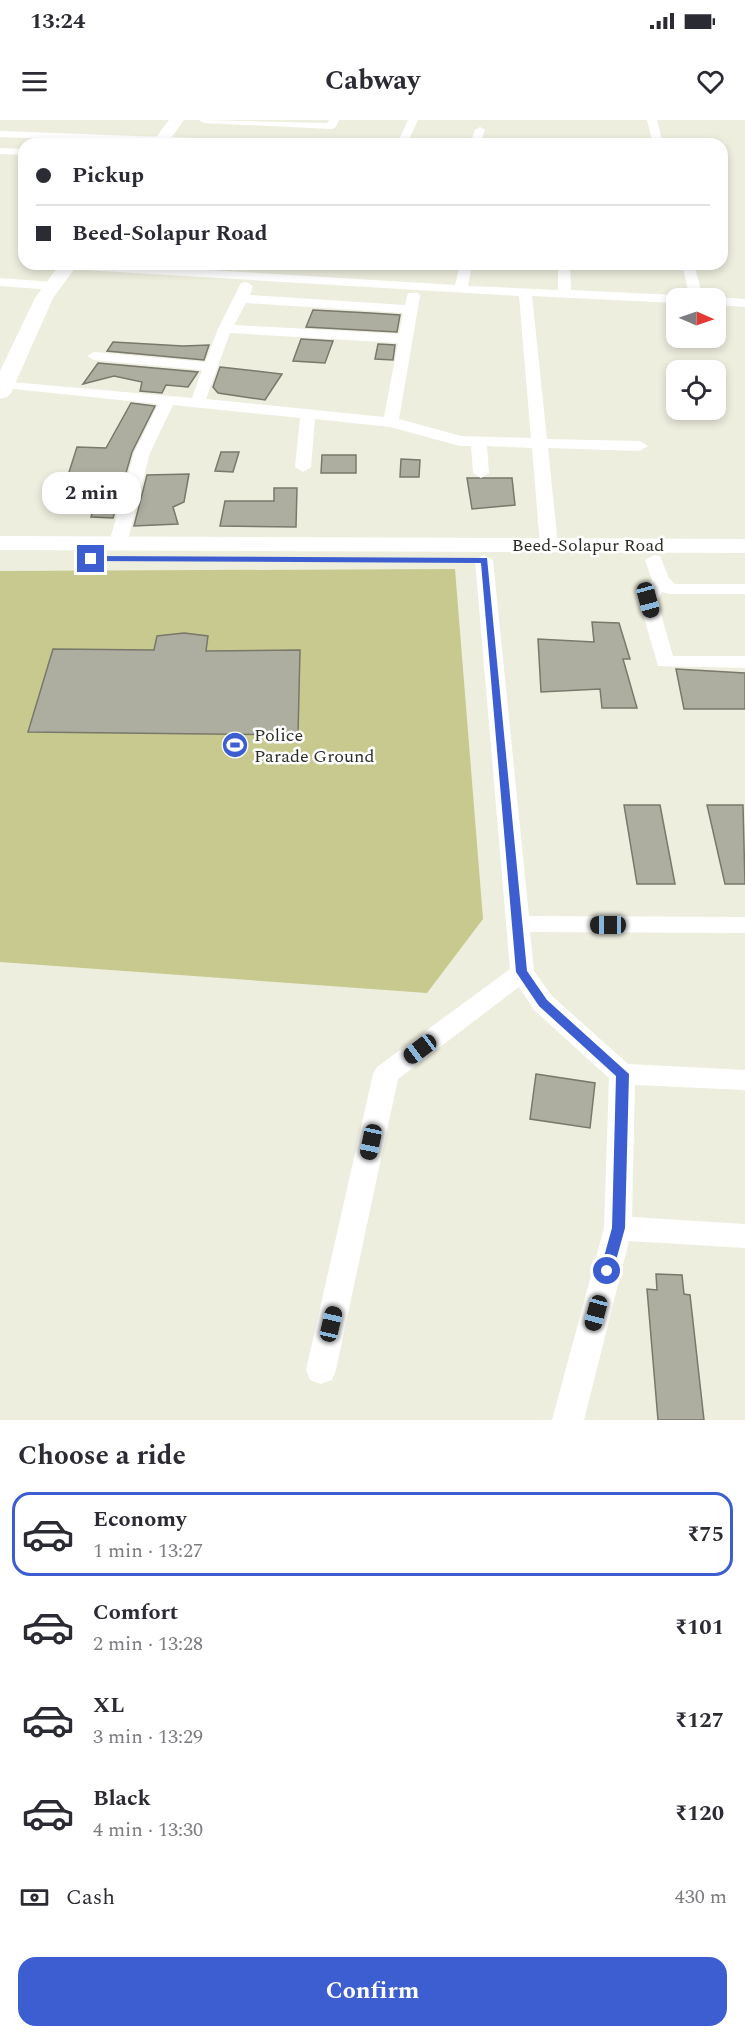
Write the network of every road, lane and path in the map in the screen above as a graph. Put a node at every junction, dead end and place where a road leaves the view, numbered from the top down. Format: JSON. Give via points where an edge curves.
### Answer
{"nodes":[{"id":1,"x":177,"y":120,"type":"edge"},
{"id":2,"x":204,"y":120,"type":"edge"},
{"id":3,"x":334,"y":120,"type":"edge"},
{"id":4,"x":413,"y":120,"type":"edge"},
{"id":5,"x":652,"y":120,"type":"edge"},
{"id":6,"x":480,"y":130,"type":"dead end"},
{"id":7,"x":0,"y":134,"type":"edge"},
{"id":8,"x":132,"y":138,"type":"edge"},
{"id":9,"x":163,"y":138,"type":"edge"},
{"id":10,"x":405,"y":138,"type":"edge"},
{"id":11,"x":477,"y":138,"type":"edge"},
{"id":12,"x":656,"y":138,"type":"edge"},
{"id":13,"x":0,"y":151,"type":"edge"},
{"id":14,"x":18,"y":152,"type":"edge"},
{"id":15,"x":64,"y":270,"type":"edge"},
{"id":16,"x":178,"y":270,"type":"edge"},
{"id":17,"x":254,"y":270,"type":"edge"},
{"id":18,"x":465,"y":270,"type":"edge"},
{"id":19,"x":564,"y":270,"type":"edge"},
{"id":20,"x":690,"y":270,"type":"edge"},
{"id":21,"x":249,"y":277,"type":"junction"},
{"id":22,"x":0,"y":282,"type":"edge"},
{"id":23,"x":53,"y":286,"type":"junction"},
{"id":24,"x":414,"y":287,"type":"junction"},
{"id":25,"x":694,"y":288,"type":"edge"},
{"id":26,"x":461,"y":289,"type":"junction"},
{"id":27,"x":525,"y":292,"type":"junction"},
{"id":28,"x":565,"y":293,"type":"junction"},
{"id":29,"x":666,"y":298,"type":"edge"},
{"id":30,"x":242,"y":299,"type":"junction"},
{"id":31,"x":726,"y":302,"type":"edge"},
{"id":32,"x":745,"y":303,"type":"edge"},
{"id":33,"x":411,"y":309,"type":"junction"},
{"id":34,"x":225,"y":329,"type":"junction"},
{"id":35,"x":406,"y":339,"type":"junction"},
{"id":36,"x":94,"y":356,"type":"dead end"},
{"id":37,"x":212,"y":367,"type":"junction"},
{"id":38,"x":2,"y":388,"type":"edge"},
{"id":39,"x":168,"y":399,"type":"junction"},
{"id":40,"x":198,"y":401,"type":"junction"},
{"id":41,"x":308,"y":414,"type":"junction"},
{"id":42,"x":391,"y":422,"type":"junction"},
{"id":43,"x":479,"y":442,"type":"junction"},
{"id":44,"x":539,"y":443,"type":"junction"},
{"id":45,"x":640,"y":446,"type":"dead end"},
{"id":46,"x":303,"y":467,"type":"dead end"},
{"id":47,"x":481,"y":473,"type":"dead end"},
{"id":48,"x":0,"y":543,"type":"edge"},
{"id":49,"x":118,"y":543,"type":"junction"},
{"id":50,"x":549,"y":545,"type":"junction"},
{"id":51,"x":745,"y":546,"type":"edge"},
{"id":52,"x":0,"y":559,"type":"edge"},
{"id":53,"x":484,"y":560,"type":"junction"},
{"id":54,"x":745,"y":561,"type":"edge"},
{"id":55,"x":658,"y":570,"type":"junction"},
{"id":56,"x":745,"y":589,"type":"edge"},
{"id":57,"x":745,"y":662,"type":"edge"},
{"id":58,"x":518,"y":924,"type":"junction"},
{"id":59,"x":745,"y":925,"type":"edge"},
{"id":60,"x":522,"y":972,"type":"junction"},
{"id":61,"x":622,"y":1074,"type":"junction"},
{"id":62,"x":745,"y":1080,"type":"edge"},
{"id":63,"x":618,"y":1228,"type":"junction"},
{"id":64,"x":745,"y":1236,"type":"edge"},
{"id":65,"x":321,"y":1370,"type":"dead end"},
{"id":66,"x":568,"y":1420,"type":"edge"}],
"edges":[{"from":1,"to":9,"type":"main road"},
{"from":2,"to":3,"type":"street","via":[[331,126]]},
{"from":4,"to":10,"type":"street"},
{"from":5,"to":12,"type":"street"},
{"from":6,"to":11,"type":"street"},
{"from":7,"to":8,"type":"street","via":[[75,132]]},
{"from":13,"to":14,"type":"street"},
{"from":15,"to":23,"type":"main road"},
{"from":16,"to":21,"type":"street"},
{"from":17,"to":21,"type":"street"},
{"from":18,"to":26,"type":"street"},
{"from":19,"to":28,"type":"street"},
{"from":20,"to":25,"type":"street"},
{"from":21,"to":24,"type":"street","via":[[349,278]]},
{"from":21,"to":30,"type":"street"},
{"from":22,"to":23,"type":"street"},
{"from":23,"to":38,"type":"main road"},
{"from":24,"to":26,"type":"street"},
{"from":24,"to":33,"type":"street"},
{"from":26,"to":27,"type":"street"},
{"from":27,"to":28,"type":"street"},
{"from":27,"to":44,"type":"street"},
{"from":28,"to":29,"type":"street"},
{"from":30,"to":33,"type":"street"},
{"from":30,"to":34,"type":"street"},
{"from":31,"to":32,"type":"street"},
{"from":33,"to":35,"type":"street"},
{"from":34,"to":35,"type":"street"},
{"from":34,"to":37,"type":"street"},
{"from":35,"to":42,"type":"street"},
{"from":36,"to":37,"type":"street"},
{"from":37,"to":40,"type":"street"},
{"from":38,"to":39,"type":"street"},
{"from":39,"to":40,"type":"street"},
{"from":39,"to":49,"type":"street","via":[[142,453]]},
{"from":40,"to":41,"type":"street"},
{"from":41,"to":42,"type":"street"},
{"from":41,"to":46,"type":"street"},
{"from":42,"to":43,"type":"street","via":[[460,441]]},
{"from":43,"to":44,"type":"street"},
{"from":43,"to":47,"type":"street"},
{"from":44,"to":45,"type":"street"},
{"from":44,"to":50,"type":"street"},
{"from":48,"to":49,"type":"main road","name":"Beed-Solapur Road"},
{"from":49,"to":50,"type":"main road","name":"Beed-Solapur Road"},
{"from":50,"to":51,"type":"main road","name":"Beed-Solapur Road"},
{"from":52,"to":53,"type":"main road","name":"Beed-Solapur Road"},
{"from":53,"to":55,"type":"main road","name":"Beed-Solapur Road"},
{"from":53,"to":58,"type":"street"},
{"from":54,"to":55,"type":"main road","name":"Beed-Solapur Road"},
{"from":55,"to":56,"type":"street","via":[[670,590]]},
{"from":55,"to":57,"type":"street","via":[[648,600],[665,662]]},
{"from":58,"to":59,"type":"street"},
{"from":58,"to":60,"type":"street"},
{"from":60,"to":61,"type":"street","via":[[543,1003]]},
{"from":60,"to":65,"type":"street","via":[[386,1074]]},
{"from":61,"to":62,"type":"street"},
{"from":61,"to":63,"type":"street"},
{"from":63,"to":64,"type":"street"},
{"from":63,"to":66,"type":"street"}]}
